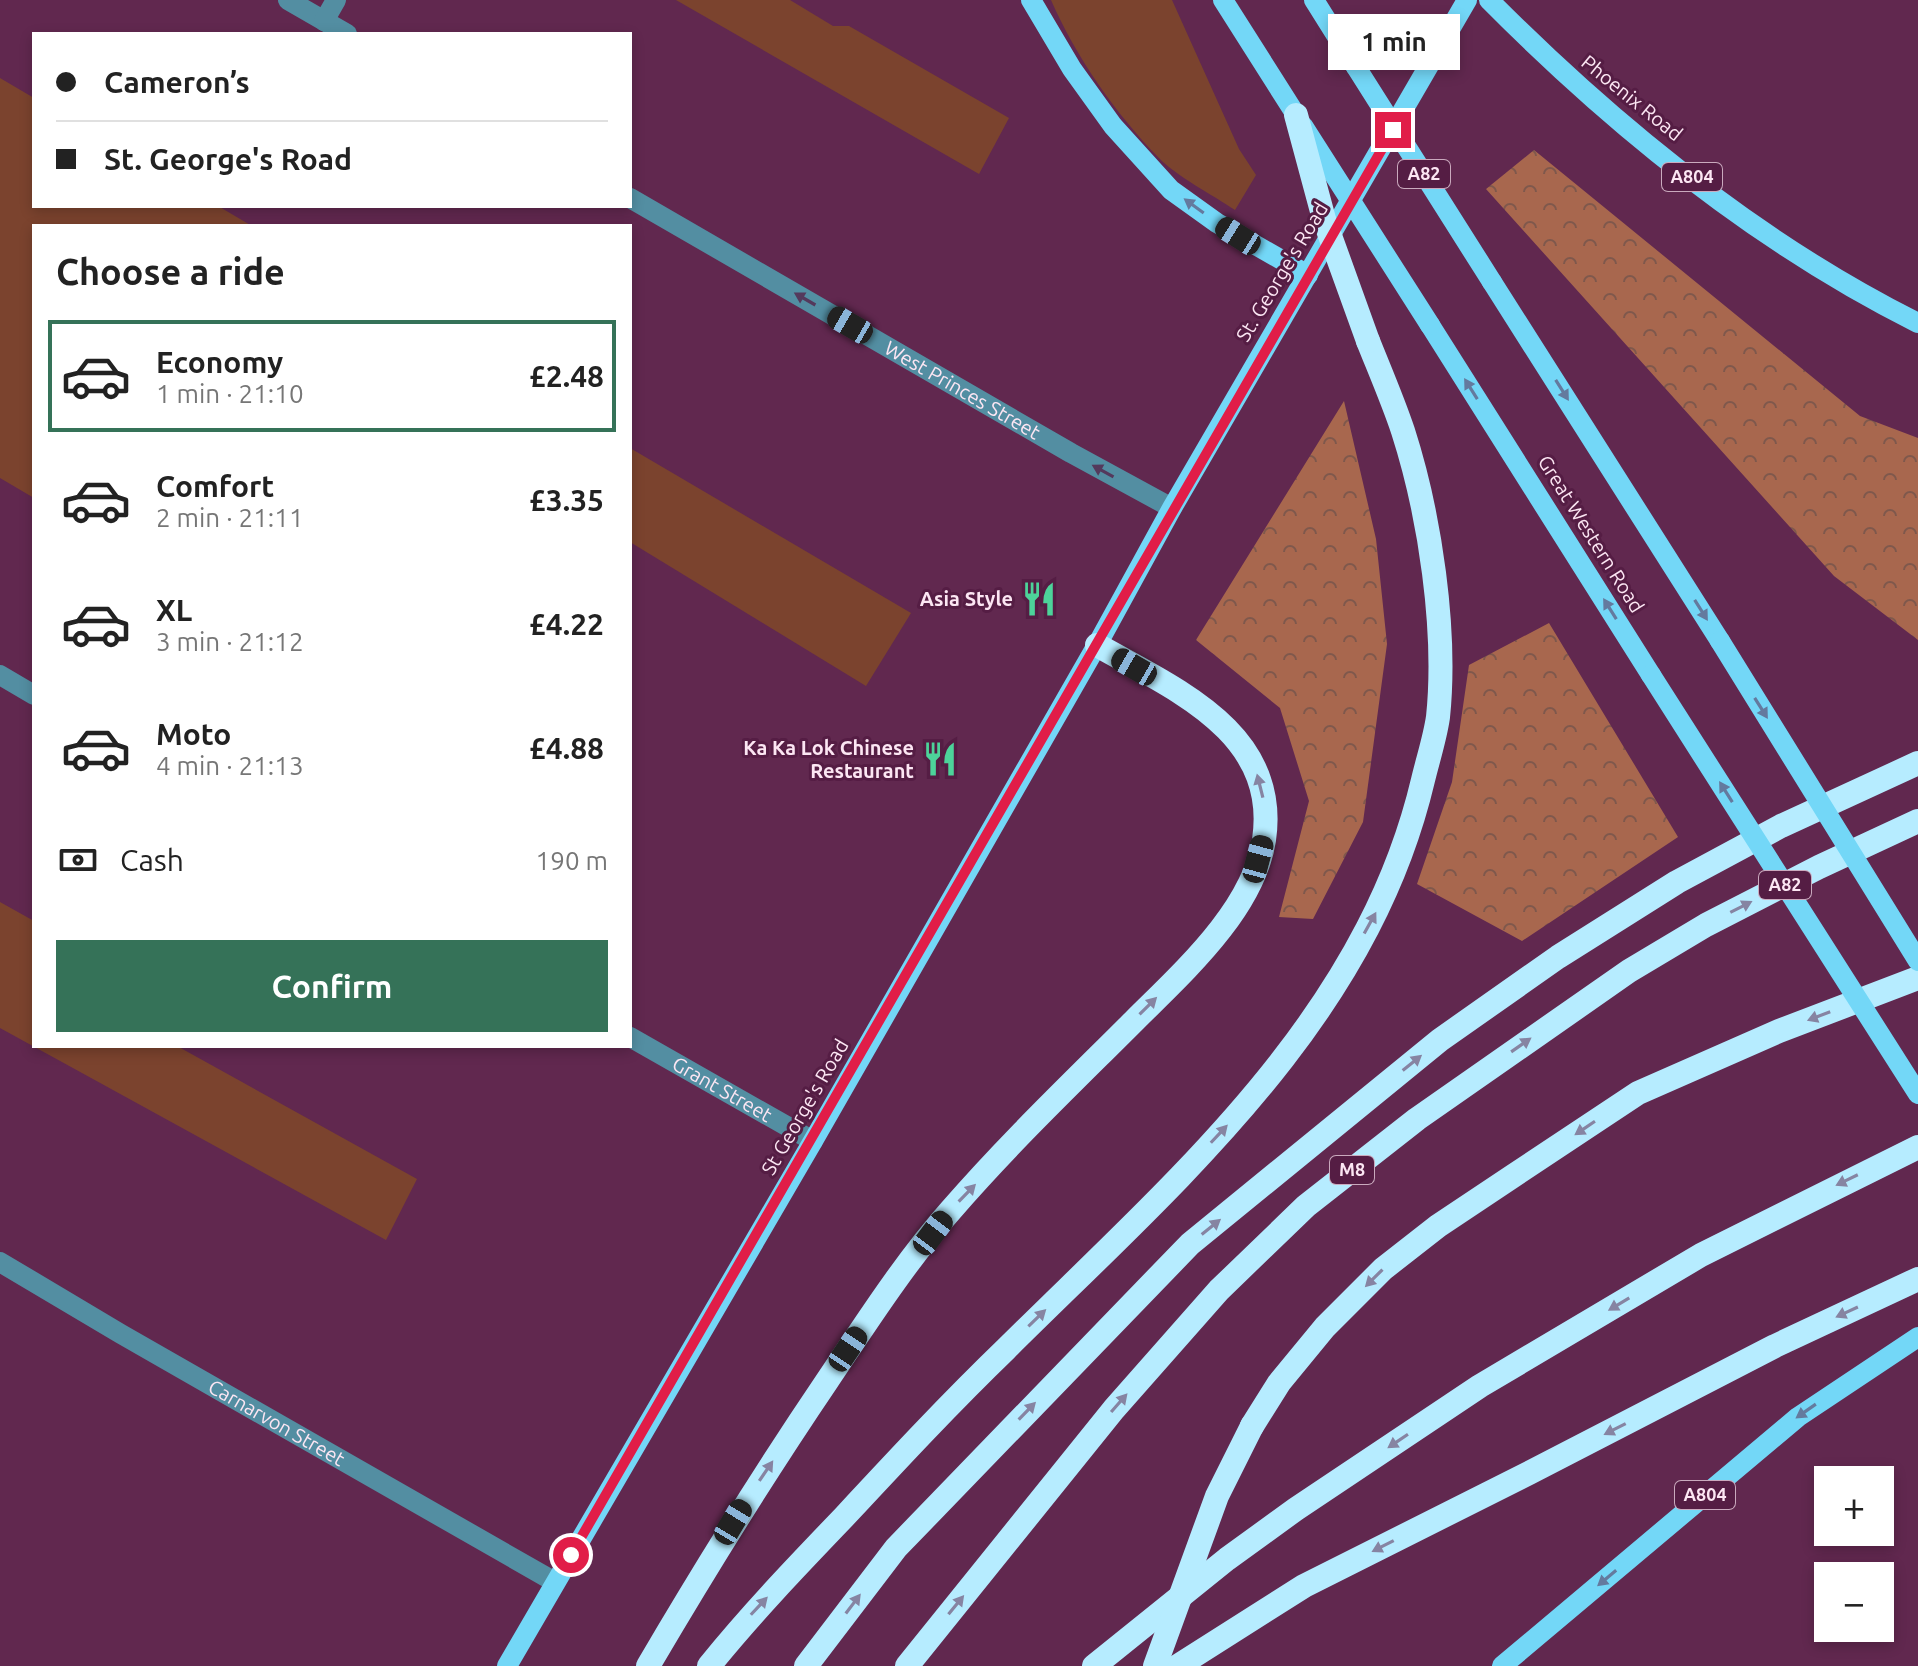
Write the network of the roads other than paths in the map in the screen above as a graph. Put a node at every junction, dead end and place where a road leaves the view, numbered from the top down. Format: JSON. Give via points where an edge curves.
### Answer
{"nodes":[{"id":1,"x":288,"y":0,"type":"edge"},
{"id":2,"x":336,"y":0,"type":"edge"},
{"id":3,"x":1031,"y":0,"type":"edge"},
{"id":4,"x":1223,"y":0,"type":"edge"},
{"id":5,"x":1314,"y":0,"type":"edge"},
{"id":6,"x":1467,"y":0,"type":"edge"},
{"id":7,"x":1489,"y":0,"type":"edge"},
{"id":8,"x":324,"y":21,"type":"junction"},
{"id":9,"x":343,"y":32,"type":"edge"},
{"id":10,"x":1296,"y":115,"type":"junction"},
{"id":11,"x":632,"y":199,"type":"edge"},
{"id":12,"x":1308,"y":275,"type":"junction"},
{"id":13,"x":1918,"y":323,"type":"edge"},
{"id":14,"x":1172,"y":508,"type":"junction"},
{"id":15,"x":1138,"y":569,"type":"joint"},
{"id":16,"x":1097,"y":645,"type":"junction"},
{"id":17,"x":0,"y":675,"type":"edge"},
{"id":18,"x":32,"y":694,"type":"edge"},
{"id":19,"x":1918,"y":763,"type":"edge"},
{"id":20,"x":1918,"y":821,"type":"edge"},
{"id":21,"x":1918,"y":961,"type":"edge"},
{"id":22,"x":1918,"y":978,"type":"edge"},
{"id":23,"x":632,"y":1038,"type":"edge"},
{"id":24,"x":1918,"y":1094,"type":"edge"},
{"id":25,"x":813,"y":1141,"type":"junction"},
{"id":26,"x":1918,"y":1147,"type":"edge"},
{"id":27,"x":0,"y":1262,"type":"edge"},
{"id":28,"x":1918,"y":1279,"type":"edge"},
{"id":29,"x":1918,"y":1337,"type":"edge"},
{"id":30,"x":555,"y":1582,"type":"junction"},
{"id":31,"x":507,"y":1666,"type":"edge"},
{"id":32,"x":648,"y":1666,"type":"edge"},
{"id":33,"x":709,"y":1666,"type":"edge"},
{"id":34,"x":806,"y":1666,"type":"edge"},
{"id":35,"x":907,"y":1666,"type":"edge"},
{"id":36,"x":1094,"y":1666,"type":"edge"},
{"id":37,"x":1155,"y":1666,"type":"edge"},
{"id":38,"x":1178,"y":1666,"type":"edge"},
{"id":39,"x":1502,"y":1666,"type":"edge"}],
"edges":[{"from":1,"to":8,"type":"street"},
{"from":2,"to":8,"type":"street"},
{"from":12,"to":3,"type":"main road","one_way":true,"via":[[1171,190],[1113,126]]},
{"from":4,"to":10,"type":"main road","name":"Great Western Road","number":"A82"},
{"from":5,"to":21,"type":"main road","number":"A82","one_way":true,"bridge":true},
{"from":6,"to":12,"type":"main road","name":"St. George's Road"},
{"from":7,"to":13,"type":"main road","name":"Phoenix Road","number":"A804","via":[[1581,89],[1730,209],[1792,252]]},
{"from":8,"to":9,"type":"street"},
{"from":24,"to":10,"type":"main road","name":"Great Western Road","number":"A82","one_way":true,"bridge":true},
{"from":33,"to":10,"type":"highway","one_way":true,"bridge":true,"via":[[885,1472],[1152,1206],[1262,1088],[1329,998],[1383,901],[1414,819],[1437,720],[1439,626],[1432,564],[1407,448],[1324,219]]},
{"from":14,"to":11,"type":"street","name":"West Princes Street","one_way":true},
{"from":12,"to":14,"type":"main road","name":"St. George's Road"},
{"from":14,"to":15,"type":"main road","name":"St. George's Road"},
{"from":15,"to":16,"type":"main road","name":"St George's Road"},
{"from":16,"to":25,"type":"main road","name":"St George's Road"},
{"from":32,"to":16,"type":"highway","one_way":true,"via":[[746,1501],[865,1324],[950,1210],[1160,994],[1240,904],[1253,879],[1264,840],[1264,800],[1256,768],[1240,742],[1176,690]]},
{"from":17,"to":18,"type":"street"},
{"from":34,"to":19,"type":"highway","one_way":true,"via":[[896,1548],[1190,1244],[1440,1040],[1677,882],[1781,826]]},
{"from":35,"to":20,"type":"highway","number":"M8","one_way":true,"via":[[1125,1397],[1219,1290],[1306,1206],[1430,1110],[1629,971],[1706,925]]},
{"from":22,"to":37,"type":"highway","one_way":true,"bridge":true,"via":[[1638,1093],[1438,1226],[1383,1269],[1325,1327],[1252,1426],[1217,1496]]},
{"from":23,"to":25,"type":"street","name":"Grant Street"},
{"from":25,"to":30,"type":"main road","name":"St George's Road"},
{"from":26,"to":36,"type":"highway","one_way":true,"via":[[1701,1255],[1480,1386],[1227,1559]]},
{"from":27,"to":30,"type":"street","name":"Carnarvon Street"},
{"from":28,"to":38,"type":"highway","one_way":true,"via":[[1775,1346],[1304,1586]]},
{"from":29,"to":39,"type":"main road","number":"A804","one_way":true,"via":[[1798,1417]]},
{"from":30,"to":31,"type":"main road","name":"St George's Road"}]}
